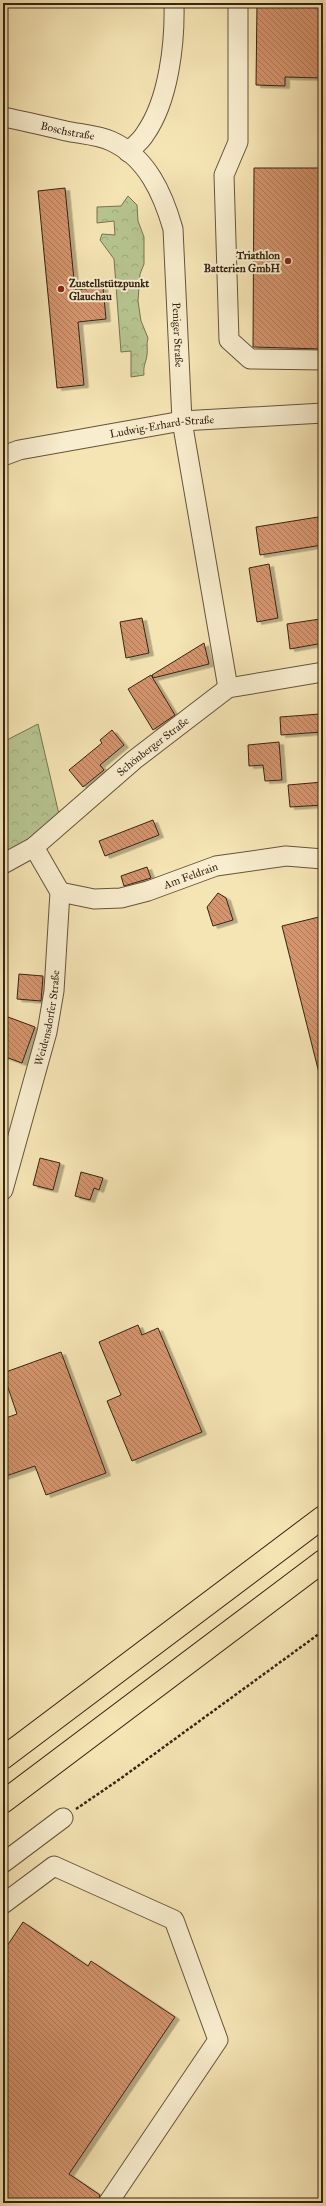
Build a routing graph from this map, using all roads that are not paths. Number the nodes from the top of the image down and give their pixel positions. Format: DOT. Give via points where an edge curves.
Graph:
graph roads {
  1 [pos="174,3"];
  2 [pos="238,3"];
  3 [pos="3,117"];
  4 [pos="128,152"];
  5 [pos="323,360"];
  6 [pos="323,413"];
  7 [pos="182,421"];
  8 [pos="3,456"];
  9 [pos="323,672"];
  10 [pos="228,688"];
  11 [pos="34,847"];
  12 [pos="323,860"];
  13 [pos="3,864"];
  14 [pos="60,892"];
  15 [pos="3,1190"];
  16 [pos="323,1516"];
  17 [pos="323,1561"];
  18 [pos="3,1758"];
  19 [pos="3,1802"];
  20 [pos="63,1818"];
  21 [pos="3,1863"];
  22 [pos="3,1904"];
  23 [pos="108,2203"];
  1 -- 4 [label="street" via="173,44 167,84 146,134"];
  2 -- 5 [label="street" via="238,142 224,175 229,340 250,359"];
  3 -- 4 [label="street, Boschstraße" via="111,141"];
  4 -- 7 [label="street, Peniger Straße" via="157,185 165,201 173,229"];
  6 -- 7 [label="street, Ludwig-Erhard-Straße"];
  7 -- 8 [label="street, Ludwig-Erhard-Straße" via="35,447"];
  7 -- 10 [label="street, Peniger Straße"];
  9 -- 10 [label="street, Schönberger Straße"];
  10 -- 11 [label="street, Schönberger Straße" via="134,760"];
  11 -- 13 [label="street, Schönberger Straße"];
  11 -- 14 [label="street"];
  12 -- 14 [label="street, Am Feldrain" via="286,856 216,866 121,898 94,899"];
  14 -- 15 [label="street, Weidensdorfer Straße" via="54,991 47,1032"];
  16 -- 18 [label="highway"];
  17 -- 19 [label="highway"];
  20 -- 21 [label="street"];
  22 -- 23 [label="street" via="54,1866 174,1920 218,2040"];
}
